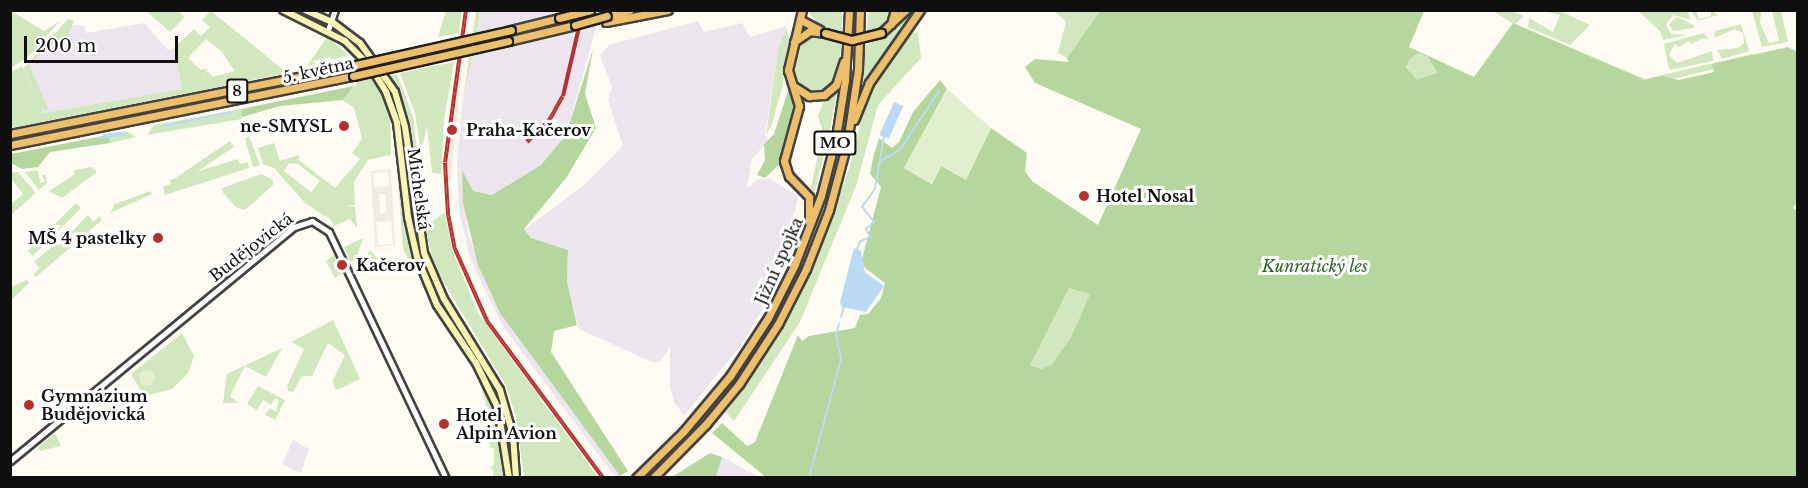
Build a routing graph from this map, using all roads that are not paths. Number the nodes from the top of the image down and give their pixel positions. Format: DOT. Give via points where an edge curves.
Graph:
graph roads {
  1 [pos="283,10"];
  2 [pos="305,10"];
  3 [pos="334,10"];
  4 [pos="590,10"];
  5 [pos="629,10"];
  6 [pos="668,10"];
  7 [pos="802,10"];
  8 [pos="849,10"];
  9 [pos="861,10"];
  10 [pos="895,10"];
  11 [pos="906,10"];
  12 [pos="920,10"];
  13 [pos="607,19"];
  14 [pos="801,20"];
  15 [pos="332,22"];
  16 [pos="328,30"];
  17 [pos="883,32"];
  18 [pos="825,33"];
  19 [pos="794,42"];
  20 [pos="848,49"];
  21 [pos="791,83"];
  22 [pos="10,134"];
  23 [pos="847,143"];
  24 [pos="10,145"];
  25 [pos="808,234"];
  26 [pos="10,461"];
  27 [pos="446,477"];
  28 [pos="509,477"];
  29 [pos="516,477"];
  30 [pos="636,477"];
  31 [pos="653,477"];
  1 -- 16 [label="main road, Michelská"];
  2 -- 15 [label="main road, Michelská"];
  3 -- 15 [label="street"];
  4 -- 22 [label="highway, 5. května / 8, bridge" via="347,67"];
  5 -- 13 [label="highway"];
  6 -- 13 [label="highway"];
  7 -- 14 [label="highway"];
  8 -- 20 [label="highway, Jižní spojka / MO"];
  9 -- 23 [label="highway, Jižní spojka / MO"];
  10 -- 17 [label="highway"];
  11 -- 17 [label="highway"];
  12 -- 23 [label="highway" via="869,83"];
  13 -- 24 [label="highway, 5. května / 8, bridge" via="353,76"];
  14 -- 18 [label="highway"];
  14 -- 19 [label="highway"];
  15 -- 16 [label="street"];
  15 -- 29 [label="main road, Michelská" via="371,54 398,98 424,254 444,299 500,390 513,435"];
  16 -- 28 [label="main road, Michelská" via="362,56 389,99 397,123 417,257 437,305 476,363 498,408"];
  17 -- 18 [label="highway, bridge" via="852,40"];
  18 -- 19 [label="highway" via="810,31"];
  19 -- 21 [label="highway" via="788,67"];
  20 -- 21 [label="highway" via="837,83 827,93 809,96"];
  20 -- 25 [label="highway, Jižní spojka / MO" via="837,137"];
  21 -- 25 [label="highway" via="799,103 784,161 789,176 810,200"];
  23 -- 31 [label="highway, Jižní spojka / MO" via="826,217 797,287 758,356 706,424"];
  25 -- 30 [label="highway, Jižní spojka / MO" via="758,335 697,417"];
  26 -- 27 [label="street, Budějovická" via="294,227 312,221 329,232"];
}
